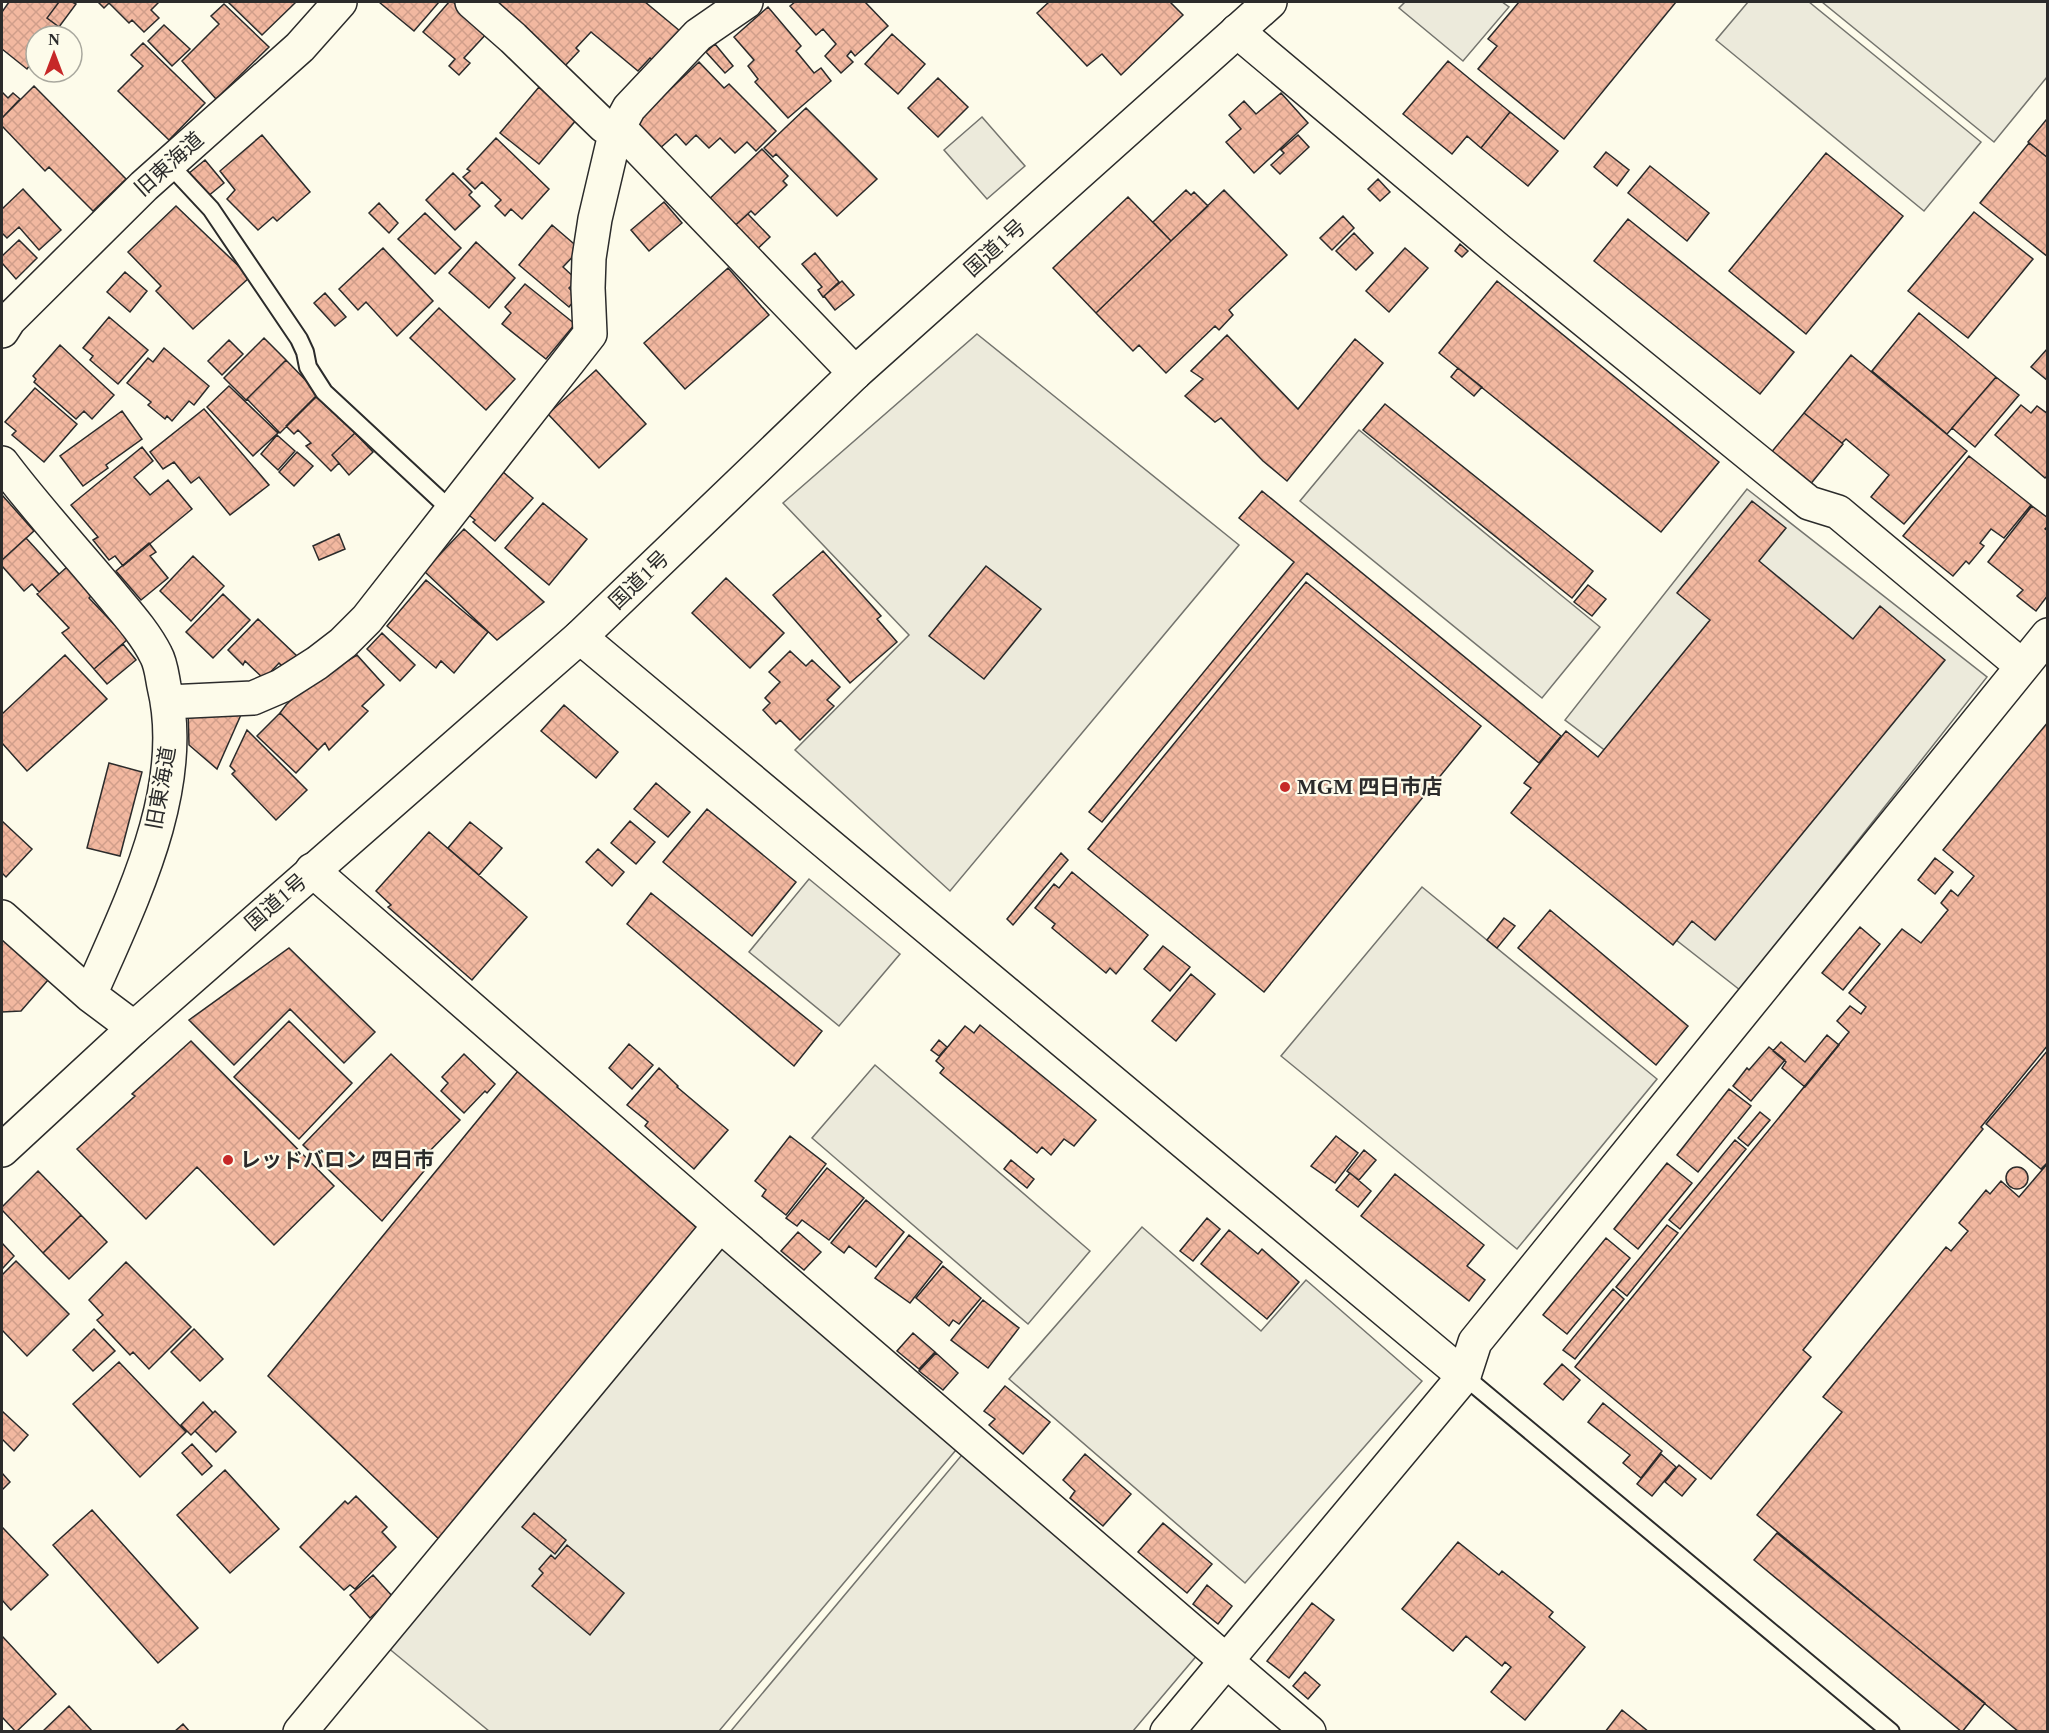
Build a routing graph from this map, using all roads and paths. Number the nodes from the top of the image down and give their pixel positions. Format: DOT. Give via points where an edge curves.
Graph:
graph roads {
  1 [pos="472,2"];
  2 [pos="746,2"];
  3 [pos="1270,2"];
  4 [pos="336,3"];
  5 [pos="1237,31"];
  6 [pos="615,134"];
  7 [pos="169,164"];
  8 [pos="4,321"];
  9 [pos="855,372"];
  10 [pos="2,463"];
  11 [pos="451,510"];
  12 [pos="2048,635"];
  13 [pos="580,637"];
  14 [pos="2022,666"];
  15 [pos="168,702"];
  16 [pos="312,870"];
  17 [pos="2,917"];
  18 [pos="90,995"];
  19 [pos="134,1028"];
  20 [pos="2,1150"];
  21 [pos="720,1225"];
  22 [pos="1464,1376"];
  23 [pos="1227,1660"];
  24 [pos="300,1731"];
  25 [pos="1167,1731"];
  26 [pos="1309,1731"];
  27 [pos="1891,1731"];
  1 -- 6 [label="main road"];
  2 -- 6 [label="main road" via="698,35 629,108"];
  3 -- 5 [label="main road, 国道1号"];
  4 -- 7 [label="main road, 旧東海道" via="300,47"];
  5 -- 9 [label="main road, 国道1号"];
  5 -- 14 [label="main road" via="1809,503 1838,512"];
  6 -- 9 [label="main road" via="627,136"];
  6 -- 11 [label="main road" via="589,258 590,334"];
  7 -- 8 [label="main road, 旧東海道"];
  7 -- 11 [label="lane" via="217,219 299,339 308,367 324,392"];
  9 -- 13 [label="main road, 国道1号"];
  10 -- 15 [label="main road, 旧東海道" via="129,616 157,656"];
  11 -- 15 [label="main road" via="367,619 317,663 253,698"];
  12 -- 14 [label="main road"];
  13 -- 16 [label="main road, 国道1号"];
  13 -- 22 [label="main road"];
  14 -- 22 [label="main road" via="1475,1342"];
  15 -- 18 [label="main road, 旧東海道" via="170,759 156,828 130,902"];
  16 -- 19 [label="main road, 国道1号"];
  16 -- 21 [label="main road"];
  17 -- 18 [label="main road"];
  18 -- 19 [label="main road"];
  19 -- 20 [label="main road, 国道1号"];
  21 -- 23 [label="main road"];
  21 -- 24 [label="main road"];
  22 -- 23 [label="main road"];
  22 -- 27 [label="lane"];
  23 -- 25 [label="main road"];
  23 -- 26 [label="main road"];
}
